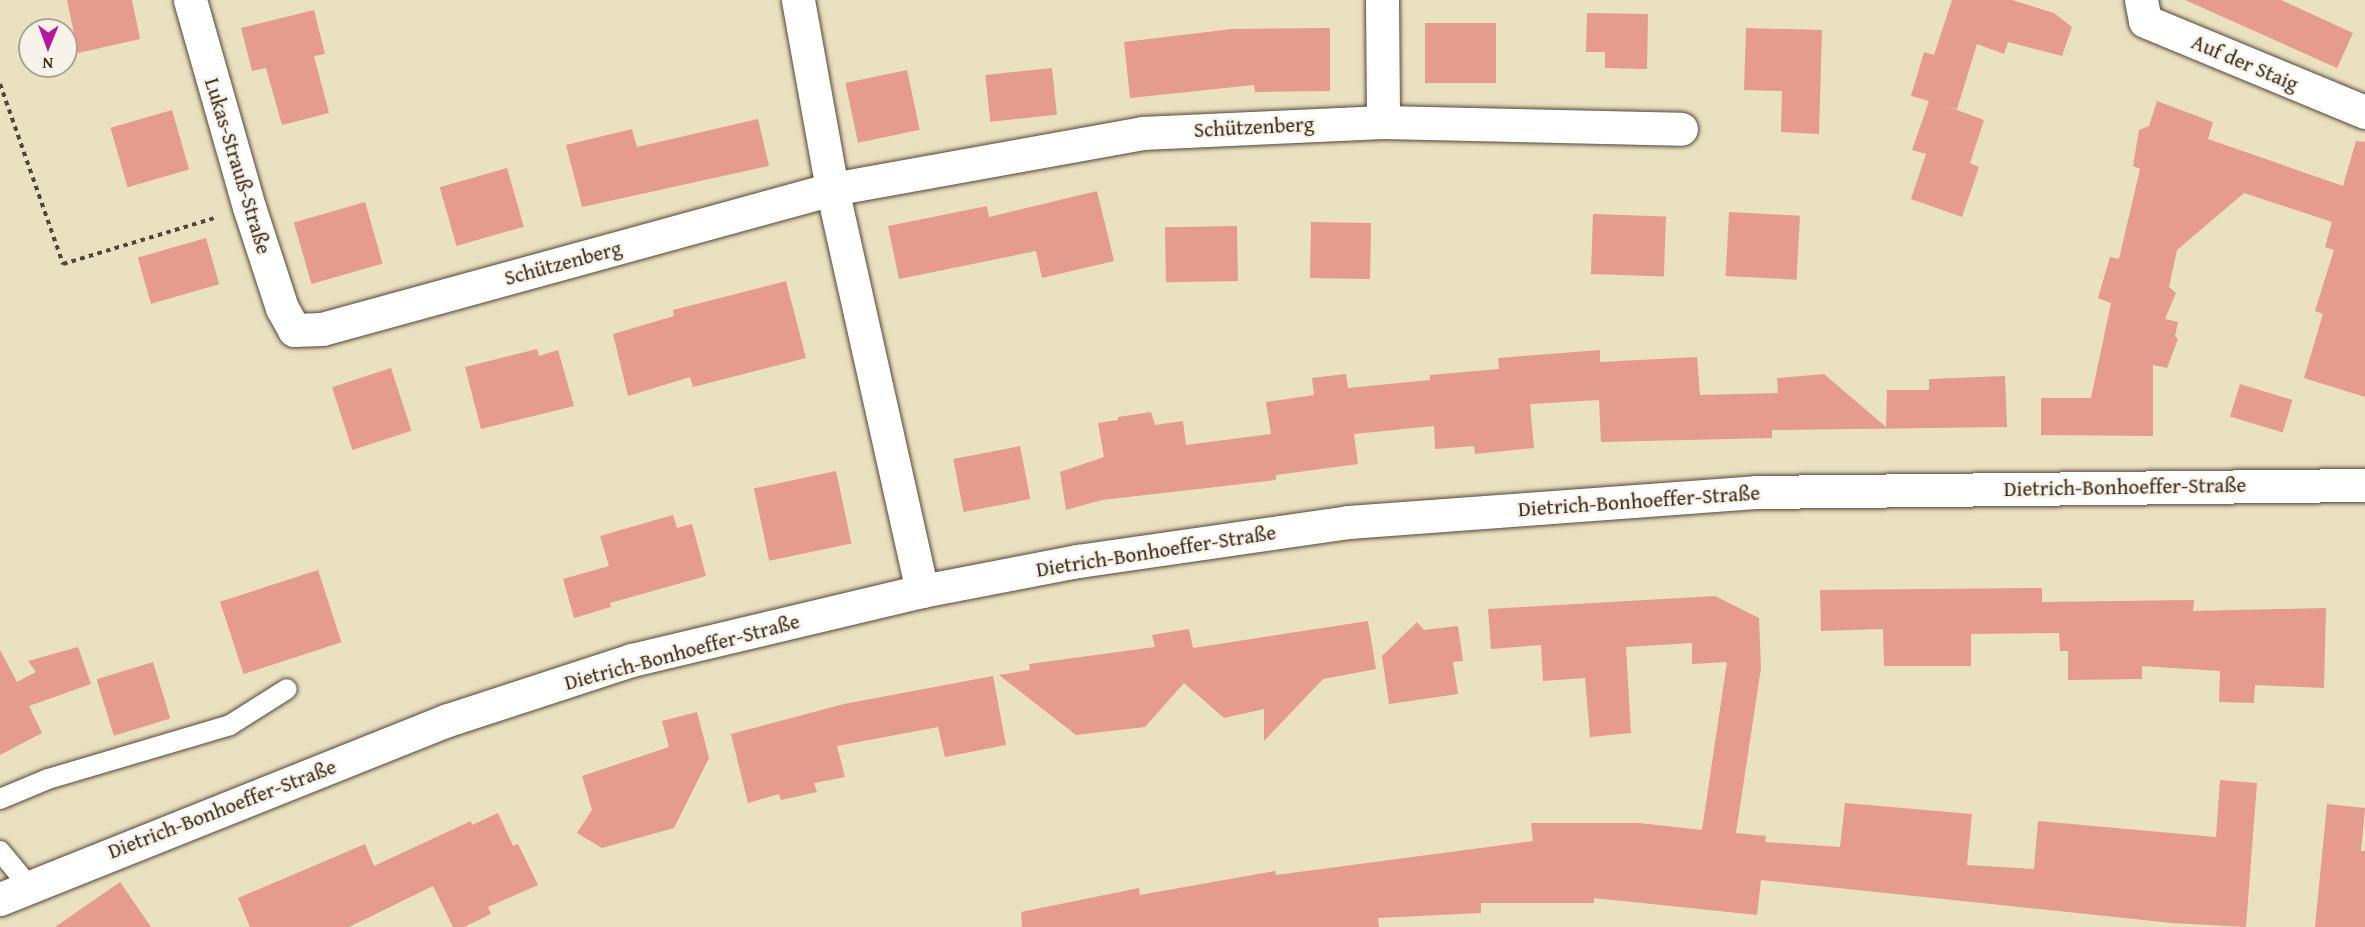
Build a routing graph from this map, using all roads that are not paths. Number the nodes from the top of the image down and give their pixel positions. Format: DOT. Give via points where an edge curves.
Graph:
graph roads {
  1 [pos="189,0"];
  2 [pos="798,0"];
  3 [pos="1382,0"];
  4 [pos="2140,0"];
  5 [pos="2365,112"];
  6 [pos="1383,122"];
  7 [pos="1681,129"];
  8 [pos="832,189"];
  9 [pos="294,330"];
  10 [pos="2365,485"];
  11 [pos="921,591"];
  12 [pos="287,689"];
  13 [pos="0,799"];
  14 [pos="0,851"];
  15 [pos="14,892"];
  1 -- 9 [label="street, Lukas-Strauß-Straße" via="249,207 282,308"];
  2 -- 8 [label="street"];
  3 -- 6 [label="street"];
  4 -- 5 [label="street, Auf der Staig" via="2145,21"];
  6 -- 7 [label="street, Schützenberg"];
  6 -- 8 [label="street, Schützenberg" via="1142,133"];
  8 -- 9 [label="street, Schützenberg" via="322,329"];
  8 -- 11 [label="street"];
  10 -- 11 [label="street, Dietrich-Bonhoeffer-Straße" via="1756,492 1686,497 1348,522 1078,561"];
  11 -- 15 [label="street, Dietrich-Bonhoeffer-Straße" via="632,660 448,720"];
  12 -- 13 [label="lane" via="230,724 48,779"];
  14 -- 15 [label="lane"];
}
